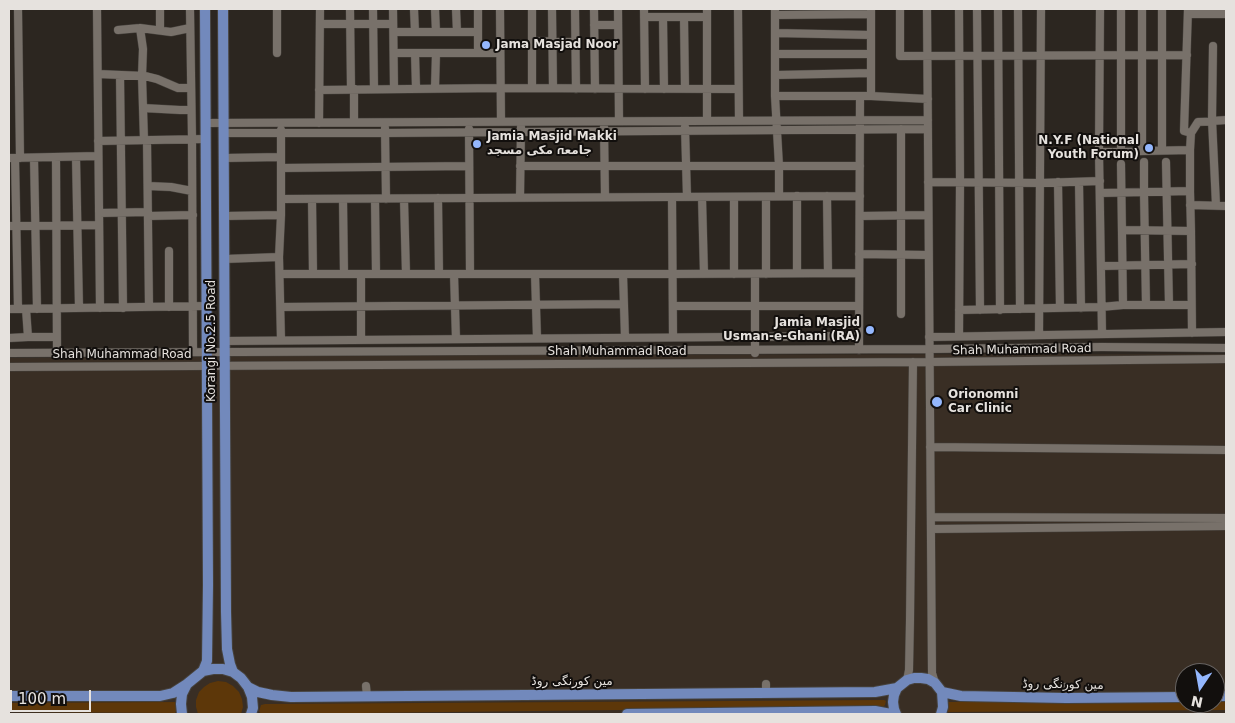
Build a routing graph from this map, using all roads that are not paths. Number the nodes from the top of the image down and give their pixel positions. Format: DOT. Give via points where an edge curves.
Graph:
graph roads {
  1 [pos="18,9"];
  2 [pos="97,9"];
  3 [pos="160,9"];
  4 [pos="190,9"];
  5 [pos="205,9"];
  6 [pos="223,9"];
  7 [pos="277,9"];
  8 [pos="320,9"];
  9 [pos="350,9"];
  10 [pos="373,9"];
  11 [pos="393,9"];
  12 [pos="414,9"];
  13 [pos="436,9"];
  14 [pos="456,9"];
  15 [pos="478,9"];
  16 [pos="500,9"];
  17 [pos="532,9"];
  18 [pos="552,9"];
  19 [pos="575,9"];
  20 [pos="594,9"];
  21 [pos="618,9"];
  22 [pos="738,9"];
  23 [pos="900,9"];
  24 [pos="927,9"];
  25 [pos="958,9"];
  26 [pos="977,9"];
  27 [pos="998,9"];
  28 [pos="1018,9"];
  29 [pos="1041,9"];
  30 [pos="1100,9"];
  31 [pos="1122,9"];
  32 [pos="1142,9"];
  33 [pos="1162,9"];
  34 [pos="871,11"];
  35 [pos="1188,11"];
  36 [pos="775,12"];
  37 [pos="644,13"];
  38 [pos="707,13"];
  39 [pos="1226,14"];
  40 [pos="663,17"];
  41 [pos="684,17"];
  42 [pos="320,24"];
  43 [pos="350,24"];
  44 [pos="373,24"];
  45 [pos="594,25"];
  46 [pos="618,25"];
  47 [pos="140,28"];
  48 [pos="190,28"];
  49 [pos="394,28"];
  50 [pos="18,29"];
  51 [pos="9,30"];
  52 [pos="118,30"];
  53 [pos="160,30"];
  54 [pos="415,32"];
  55 [pos="436,32"];
  56 [pos="457,32"];
  57 [pos="478,32"];
  58 [pos="775,34"];
  59 [pos="871,35"];
  60 [pos="532,42"];
  61 [pos="552,42"];
  62 [pos="575,42"];
  63 [pos="1213,46"];
  64 [pos="277,53"];
  65 [pos="394,53"];
  66 [pos="416,53"];
  67 [pos="436,53"];
  68 [pos="478,53"];
  69 [pos="500,53"];
  70 [pos="775,54"];
  71 [pos="870,54"];
  72 [pos="999,55"];
  73 [pos="1019,55"];
  74 [pos="1041,55"];
  75 [pos="1100,55"];
  76 [pos="1122,55"];
  77 [pos="1142,55"];
  78 [pos="1163,55"];
  79 [pos="1187,55"];
  80 [pos="927,56"];
  81 [pos="959,56"];
  82 [pos="978,56"];
  83 [pos="871,73"];
  84 [pos="98,74"];
  85 [pos="120,75"];
  86 [pos="776,75"];
  87 [pos="142,76"];
  88 [pos="191,88"];
  89 [pos="394,88"];
  90 [pos="416,88"];
  91 [pos="436,88"];
  92 [pos="500,88"];
  93 [pos="532,88"];
  94 [pos="553,88"];
  95 [pos="352,89"];
  96 [pos="374,89"];
  97 [pos="576,89"];
  98 [pos="595,89"];
  99 [pos="619,89"];
  100 [pos="645,89"];
  101 [pos="664,89"];
  102 [pos="685,89"];
  103 [pos="707,89"];
  104 [pos="738,89"];
  105 [pos="319,90"];
  106 [pos="776,96"];
  107 [pos="860,96"];
  108 [pos="871,96"];
  109 [pos="928,99"];
  110 [pos="143,108"];
  111 [pos="192,110"];
  112 [pos="860,120"];
  113 [pos="928,120"];
  114 [pos="1212,120"];
  115 [pos="1226,120"];
  116 [pos="620,121"];
  117 [pos="684,121"];
  118 [pos="708,121"];
  119 [pos="739,121"];
  120 [pos="776,121"];
  121 [pos="354,122"];
  122 [pos="385,122"];
  123 [pos="469,122"];
  124 [pos="502,122"];
  125 [pos="521,122"];
  126 [pos="604,122"];
  127 [pos="206,123"];
  128 [pos="281,123"];
  129 [pos="319,123"];
  130 [pos="224,128"];
  131 [pos="860,129"];
  132 [pos="902,129"];
  133 [pos="928,129"];
  134 [pos="777,130"];
  135 [pos="469,132"];
  136 [pos="521,132"];
  137 [pos="604,132"];
  138 [pos="685,132"];
  139 [pos="281,133"];
  140 [pos="1191,133"];
  141 [pos="385,134"];
  142 [pos="192,139"];
  143 [pos="206,139"];
  144 [pos="146,140"];
  145 [pos="98,141"];
  146 [pos="121,141"];
  147 [pos="1162,150"];
  148 [pos="1190,150"];
  149 [pos="1121,151"];
  150 [pos="1142,151"];
  151 [pos="1099,152"];
  152 [pos="76,156"];
  153 [pos="98,156"];
  154 [pos="56,157"];
  155 [pos="281,157"];
  156 [pos="14,158"];
  157 [pos="34,158"];
  158 [pos="224,158"];
  159 [pos="1144,162"];
  160 [pos="1166,162"];
  161 [pos="1121,164"];
  162 [pos="469,166"];
  163 [pos="520,166"];
  164 [pos="604,166"];
  165 [pos="686,166"];
  166 [pos="779,166"];
  167 [pos="860,166"];
  168 [pos="386,167"];
  169 [pos="281,168"];
  170 [pos="1100,181"];
  171 [pos="928,182"];
  172 [pos="960,182"];
  173 [pos="979,182"];
  174 [pos="1000,182"];
  175 [pos="1020,182"];
  176 [pos="1058,182"];
  177 [pos="1079,182"];
  178 [pos="1040,183"];
  179 [pos="148,186"];
  180 [pos="1190,190"];
  181 [pos="192,191"];
  182 [pos="1166,191"];
  183 [pos="1121,192"];
  184 [pos="1144,192"];
  185 [pos="1100,193"];
  186 [pos="766,196"];
  187 [pos="779,196"];
  188 [pos="797,196"];
  189 [pos="827,196"];
  190 [pos="860,196"];
  191 [pos="605,197"];
  192 [pos="672,197"];
  193 [pos="687,197"];
  194 [pos="702,197"];
  195 [pos="734,197"];
  196 [pos="438,198"];
  197 [pos="470,198"];
  198 [pos="520,198"];
  199 [pos="281,199"];
  200 [pos="312,199"];
  201 [pos="343,199"];
  202 [pos="375,199"];
  203 [pos="386,199"];
  204 [pos="404,199"];
  205 [pos="1190,205"];
  206 [pos="1216,205"];
  207 [pos="1226,206"];
  208 [pos="122,212"];
  209 [pos="99,213"];
  210 [pos="148,214"];
  211 [pos="192,215"];
  212 [pos="282,215"];
  213 [pos="928,215"];
  214 [pos="224,216"];
  215 [pos="860,216"];
  216 [pos="902,216"];
  217 [pos="99,224"];
  218 [pos="56,225"];
  219 [pos="78,225"];
  220 [pos="12,226"];
  221 [pos="36,226"];
  222 [pos="1122,230"];
  223 [pos="1144,230"];
  224 [pos="1167,230"];
  225 [pos="1191,231"];
  226 [pos="169,251"];
  227 [pos="860,254"];
  228 [pos="902,254"];
  229 [pos="928,255"];
  230 [pos="279,257"];
  231 [pos="224,259"];
  232 [pos="1192,264"];
  233 [pos="1145,265"];
  234 [pos="1168,265"];
  235 [pos="1101,266"];
  236 [pos="1122,266"];
  237 [pos="797,273"];
  238 [pos="828,273"];
  239 [pos="859,273"];
  240 [pos="280,274"];
  241 [pos="313,274"];
  242 [pos="344,274"];
  243 [pos="361,274"];
  244 [pos="376,274"];
  245 [pos="406,274"];
  246 [pos="440,274"];
  247 [pos="454,274"];
  248 [pos="470,274"];
  249 [pos="535,274"];
  250 [pos="623,274"];
  251 [pos="672,274"];
  252 [pos="704,274"];
  253 [pos="734,274"];
  254 [pos="755,274"];
  255 [pos="766,274"];
  256 [pos="624,304"];
  257 [pos="455,305"];
  258 [pos="536,305"];
  259 [pos="1146,305"];
  260 [pos="1169,305"];
  261 [pos="1191,305"];
  262 [pos="206,306"];
  263 [pos="361,306"];
  264 [pos="673,306"];
  265 [pos="756,306"];
  266 [pos="859,306"];
  267 [pos="1123,306"];
  268 [pos="149,307"];
  269 [pos="168,307"];
  270 [pos="193,307"];
  271 [pos="281,307"];
  272 [pos="1101,307"];
  273 [pos="56,308"];
  274 [pos="79,308"];
  275 [pos="100,308"];
  276 [pos="123,308"];
  277 [pos="1060,308"];
  278 [pos="1081,308"];
  279 [pos="9,309"];
  280 [pos="22,309"];
  281 [pos="37,309"];
  282 [pos="1020,309"];
  283 [pos="1039,309"];
  284 [pos="959,310"];
  285 [pos="980,310"];
  286 [pos="1000,310"];
  287 [pos="901,314"];
  288 [pos="1226,332"];
  289 [pos="1192,333"];
  290 [pos="1102,334"];
  291 [pos="1039,335"];
  292 [pos="859,336"];
  293 [pos="929,336"];
  294 [pos="959,336"];
  295 [pos="28,337"];
  296 [pos="56,337"];
  297 [pos="673,337"];
  298 [pos="756,337"];
  299 [pos="9,338"];
  300 [pos="537,338"];
  301 [pos="625,338"];
  302 [pos="456,339"];
  303 [pos="224,340"];
  304 [pos="281,340"];
  305 [pos="361,340"];
  306 [pos="1226,348"];
  307 [pos="756,350"];
  308 [pos="859,350"];
  309 [pos="929,350"];
  310 [pos="545,351"];
  311 [pos="57,352"];
  312 [pos="193,352"];
  313 [pos="206,352"];
  314 [pos="225,352"];
  315 [pos="9,353"];
  316 [pos="1226,359"];
  317 [pos="756,362"];
  318 [pos="913,362"];
  319 [pos="929,362"];
  320 [pos="546,364"];
  321 [pos="206,366"];
  322 [pos="225,366"];
  323 [pos="9,367"];
  324 [pos="930,447"];
  325 [pos="1226,450"];
  326 [pos="931,517"];
  327 [pos="995,518"];
  328 [pos="1119,518"];
  329 [pos="1226,518"];
  330 [pos="1226,526"];
  331 [pos="1120,527"];
  332 [pos="931,529"];
  333 [pos="995,529"];
  334 [pos="203,672"];
  335 [pos="232,672"];
  336 [pos="907,680"];
  337 [pos="935,683"];
  338 [pos="187,684"];
  339 [pos="366,686"];
  340 [pos="1065,686"];
  341 [pos="248,687"];
  342 [pos="897,688"];
  343 [pos="942,692"];
  344 [pos="9,696"];
  345 [pos="366,696"];
  346 [pos="1175,697"];
  347 [pos="1066,698"];
  348 [pos="182,714"];
  349 [pos="251,714"];
  350 [pos="627,714"];
  351 [pos="891,714"];
  352 [pos="896,714"];
  353 [pos="941,714"];
  1 -- 50 [label="street"];
  2 -- 84 [label="street"];
  3 -- 53 [label="street"];
  4 -- 48 [label="street"];
  5 -- 127 [label="main road, Korangi No.2.5 Road"];
  6 -- 130 [label="main road, Korangi No.2.5 Road"];
  7 -- 64 [label="street"];
  8 -- 42 [label="street"];
  9 -- 43 [label="street"];
  10 -- 44 [label="street"];
  11 -- 49 [label="street"];
  12 -- 54 [label="street"];
  13 -- 55 [label="street"];
  14 -- 56 [label="street"];
  15 -- 57 [label="street"];
  16 -- 69 [label="street"];
  17 -- 60 [label="street"];
  18 -- 61 [label="street"];
  19 -- 62 [label="street"];
  20 -- 45 [label="street"];
  21 -- 46 [label="street"];
  22 -- 104 [label="street"];
  23 -- 80 [label="street" via="900,56"];
  24 -- 80 [label="street"];
  25 -- 81 [label="street"];
  26 -- 82 [label="street"];
  27 -- 72 [label="street"];
  28 -- 73 [label="street"];
  29 -- 74 [label="street"];
  30 -- 75 [label="street"];
  31 -- 76 [label="street"];
  32 -- 77 [label="street"];
  33 -- 78 [label="street"];
  34 -- 36 [label="street"];
  34 -- 59 [label="street"];
  35 -- 39 [label="street"];
  35 -- 79 [label="street"];
  36 -- 58 [label="street"];
  37 -- 40 [label="street"];
  37 -- 100 [label="street"];
  38 -- 41 [label="street"];
  38 -- 103 [label="street"];
  40 -- 41 [label="street"];
  40 -- 101 [label="street"];
  41 -- 102 [label="street"];
  42 -- 43 [label="street"];
  42 -- 105 [label="street"];
  43 -- 44 [label="street"];
  43 -- 95 [label="street"];
  44 -- 49 [label="street"];
  44 -- 96 [label="street"];
  45 -- 46 [label="street"];
  45 -- 98 [label="street"];
  46 -- 99 [label="street"];
  47 -- 52 [label="street"];
  47 -- 53 [label="street"];
  47 -- 87 [label="street"];
  48 -- 53 [label="street"];
  48 -- 88 [label="street"];
  49 -- 54 [label="street"];
  49 -- 65 [label="street"];
  50 -- 51 [label="street"];
  50 -- 156 [label="street"];
  54 -- 55 [label="street"];
  55 -- 56 [label="street"];
  56 -- 57 [label="street"];
  57 -- 68 [label="street"];
  58 -- 59 [label="street"];
  58 -- 70 [label="street"];
  59 -- 71 [label="street"];
  60 -- 61 [label="street"];
  60 -- 93 [label="street"];
  61 -- 62 [label="street"];
  61 -- 94 [label="street"];
  62 -- 97 [label="street"];
  63 -- 114 [label="street"];
  65 -- 66 [label="street"];
  65 -- 89 [label="street"];
  66 -- 67 [label="street"];
  66 -- 90 [label="street"];
  67 -- 68 [label="street"];
  67 -- 91 [label="street"];
  68 -- 69 [label="street"];
  69 -- 92 [label="street"];
  70 -- 71 [label="street"];
  70 -- 86 [label="street"];
  71 -- 83 [label="street"];
  72 -- 73 [label="street"];
  72 -- 82 [label="street"];
  72 -- 174 [label="street"];
  73 -- 74 [label="street"];
  73 -- 175 [label="street"];
  74 -- 75 [label="street"];
  74 -- 178 [label="street"];
  75 -- 76 [label="street"];
  75 -- 151 [label="street"];
  76 -- 77 [label="street"];
  76 -- 149 [label="street"];
  77 -- 78 [label="street"];
  77 -- 150 [label="street"];
  78 -- 79 [label="street"];
  78 -- 147 [label="street"];
  79 -- 140 [label="street" via="1184,131"];
  80 -- 81 [label="street"];
  80 -- 109 [label="street"];
  81 -- 82 [label="street"];
  81 -- 172 [label="street"];
  82 -- 173 [label="street"];
  83 -- 86 [label="street"];
  83 -- 108 [label="street"];
  84 -- 85 [label="street"];
  84 -- 145 [label="street"];
  85 -- 87 [label="street"];
  85 -- 146 [label="street"];
  86 -- 106 [label="street"];
  87 -- 88 [label="street" via="178,88"];
  87 -- 110 [label="street"];
  88 -- 111 [label="street"];
  89 -- 90 [label="street"];
  89 -- 96 [label="street"];
  90 -- 91 [label="street"];
  91 -- 92 [label="street"];
  92 -- 93 [label="street"];
  92 -- 124 [label="street"];
  93 -- 94 [label="street"];
  94 -- 97 [label="street"];
  95 -- 96 [label="street"];
  95 -- 105 [label="street"];
  95 -- 121 [label="street"];
  97 -- 98 [label="street"];
  98 -- 99 [label="street"];
  99 -- 100 [label="street"];
  99 -- 116 [label="street"];
  100 -- 101 [label="street"];
  101 -- 102 [label="street"];
  102 -- 103 [label="street"];
  103 -- 104 [label="street"];
  103 -- 118 [label="street"];
  104 -- 119 [label="street"];
  105 -- 129 [label="street"];
  106 -- 107 [label="street"];
  106 -- 120 [label="street"];
  107 -- 108 [label="street"];
  107 -- 112 [label="street"];
  108 -- 109 [label="street"];
  109 -- 113 [label="street"];
  110 -- 111 [label="street"];
  110 -- 144 [label="street"];
  111 -- 142 [label="street"];
  112 -- 113 [label="street"];
  112 -- 120 [label="street"];
  112 -- 131 [label="street"];
  113 -- 133 [label="street"];
  114 -- 115 [label="street"];
  114 -- 140 [label="street" via="1198,122"];
  114 -- 206 [label="street"];
  116 -- 117 [label="street"];
  116 -- 126 [label="street"];
  117 -- 118 [label="street"];
  117 -- 138 [label="street"];
  118 -- 119 [label="street"];
  119 -- 120 [label="street"];
  120 -- 134 [label="street"];
  121 -- 122 [label="street"];
  121 -- 129 [label="street"];
  122 -- 123 [label="street"];
  122 -- 141 [label="street"];
  123 -- 124 [label="street"];
  123 -- 135 [label="street"];
  124 -- 125 [label="street"];
  125 -- 126 [label="street"];
  125 -- 136 [label="street"];
  126 -- 137 [label="street"];
  127 -- 130 [label="street"];
  127 -- 143 [label="main road, Korangi No.2.5 Road"];
  128 -- 129 [label="street"];
  128 -- 130 [label="street"];
  128 -- 139 [label="street"];
  130 -- 139 [label="street"];
  130 -- 158 [label="main road, Korangi No.2.5 Road"];
  131 -- 132 [label="street"];
  131 -- 134 [label="street"];
  131 -- 167 [label="street"];
  132 -- 133 [label="street"];
  132 -- 216 [label="street"];
  133 -- 171 [label="street"];
  134 -- 138 [label="street"];
  134 -- 166 [label="street"];
  135 -- 136 [label="street"];
  135 -- 141 [label="street"];
  135 -- 162 [label="street"];
  136 -- 137 [label="street"];
  136 -- 163 [label="street"];
  137 -- 138 [label="street"];
  137 -- 164 [label="street"];
  138 -- 165 [label="street"];
  139 -- 141 [label="street"];
  139 -- 155 [label="street"];
  140 -- 148 [label="street"];
  141 -- 168 [label="street"];
  142 -- 143 [label="street"];
  142 -- 144 [label="street"];
  142 -- 181 [label="street"];
  143 -- 262 [label="main road, Korangi No.2.5 Road"];
  144 -- 146 [label="street"];
  144 -- 179 [label="street"];
  145 -- 146 [label="street"];
  145 -- 153 [label="street"];
  146 -- 208 [label="street"];
  147 -- 148 [label="street"];
  147 -- 150 [label="street"];
  148 -- 180 [label="street"];
  149 -- 150 [label="street"];
  149 -- 151 [label="street"];
  151 -- 170 [label="street"];
  152 -- 153 [label="street"];
  152 -- 154 [label="street"];
  152 -- 219 [label="street"];
  153 -- 209 [label="street"];
  154 -- 157 [label="street"];
  154 -- 218 [label="street"];
  155 -- 158 [label="street"];
  155 -- 169 [label="street"];
  156 -- 157 [label="street"];
  156 -- 220 [label="street"];
  157 -- 221 [label="street"];
  158 -- 214 [label="main road, Korangi No.2.5 Road"];
  159 -- 184 [label="street"];
  160 -- 182 [label="street"];
  161 -- 183 [label="street"];
  162 -- 168 [label="street"];
  162 -- 197 [label="street"];
  163 -- 164 [label="street"];
  163 -- 198 [label="street"];
  164 -- 165 [label="street"];
  164 -- 191 [label="street"];
  165 -- 166 [label="street"];
  165 -- 193 [label="street"];
  166 -- 167 [label="street"];
  166 -- 187 [label="street"];
  167 -- 190 [label="street"];
  168 -- 169 [label="street"];
  168 -- 203 [label="street"];
  169 -- 199 [label="street"];
  170 -- 177 [label="street"];
  170 -- 185 [label="street"];
  171 -- 172 [label="street"];
  171 -- 213 [label="street"];
  172 -- 173 [label="street"];
  172 -- 284 [label="street"];
  173 -- 174 [label="street"];
  173 -- 285 [label="street"];
  174 -- 175 [label="street"];
  174 -- 286 [label="street"];
  175 -- 178 [label="street"];
  175 -- 282 [label="street"];
  176 -- 177 [label="street"];
  176 -- 178 [label="street"];
  176 -- 277 [label="street"];
  177 -- 278 [label="street"];
  178 -- 283 [label="street"];
  179 -- 181 [label="street"];
  179 -- 210 [label="street"];
  180 -- 182 [label="street"];
  180 -- 205 [label="street"];
  181 -- 211 [label="street"];
  182 -- 184 [label="street"];
  182 -- 224 [label="street"];
  183 -- 184 [label="street"];
  183 -- 185 [label="street"];
  183 -- 222 [label="street"];
  184 -- 223 [label="street"];
  185 -- 235 [label="street"];
  186 -- 187 [label="street"];
  186 -- 195 [label="street"];
  186 -- 255 [label="street"];
  187 -- 188 [label="street"];
  188 -- 189 [label="street"];
  188 -- 237 [label="street"];
  189 -- 190 [label="street"];
  189 -- 238 [label="street"];
  190 -- 215 [label="street"];
  191 -- 192 [label="street"];
  191 -- 198 [label="street"];
  192 -- 193 [label="street"];
  192 -- 251 [label="street"];
  193 -- 194 [label="street"];
  194 -- 195 [label="street"];
  194 -- 252 [label="street"];
  195 -- 253 [label="street"];
  196 -- 197 [label="street"];
  196 -- 204 [label="street"];
  196 -- 246 [label="street"];
  197 -- 198 [label="street"];
  197 -- 248 [label="street"];
  199 -- 200 [label="street"];
  199 -- 212 [label="street"];
  200 -- 201 [label="street"];
  200 -- 241 [label="street"];
  201 -- 202 [label="street"];
  201 -- 242 [label="street"];
  202 -- 203 [label="street"];
  202 -- 244 [label="street"];
  203 -- 204 [label="street"];
  204 -- 245 [label="street"];
  205 -- 206 [label="street"];
  205 -- 225 [label="street"];
  206 -- 207 [label="street"];
  208 -- 209 [label="street"];
  208 -- 210 [label="street"];
  208 -- 276 [label="street"];
  209 -- 217 [label="street"];
  210 -- 211 [label="street"];
  210 -- 268 [label="street"];
  211 -- 270 [label="street"];
  212 -- 214 [label="street"];
  212 -- 230 [label="street"];
  213 -- 216 [label="street"];
  213 -- 229 [label="street"];
  214 -- 231 [label="main road, Korangi No.2.5 Road"];
  215 -- 216 [label="street"];
  215 -- 227 [label="street"];
  216 -- 228 [label="street"];
  217 -- 219 [label="street"];
  217 -- 275 [label="street"];
  218 -- 219 [label="street"];
  218 -- 221 [label="street"];
  218 -- 273 [label="street"];
  219 -- 274 [label="street"];
  220 -- 221 [label="street"];
  220 -- 280 [label="street"];
  221 -- 281 [label="street"];
  222 -- 223 [label="street"];
  222 -- 236 [label="street"];
  223 -- 224 [label="street"];
  223 -- 233 [label="street"];
  224 -- 225 [label="street"];
  224 -- 234 [label="street"];
  225 -- 232 [label="street"];
  226 -- 269 [label="street"];
  227 -- 228 [label="street"];
  227 -- 239 [label="street"];
  228 -- 229 [label="street"];
  228 -- 287 [label="street"];
  229 -- 293 [label="street"];
  230 -- 231 [label="street"];
  230 -- 240 [label="street"];
  231 -- 303 [label="main road, Korangi No.2.5 Road"];
  232 -- 234 [label="street"];
  232 -- 261 [label="street"];
  233 -- 234 [label="street"];
  233 -- 236 [label="street"];
  233 -- 259 [label="street"];
  234 -- 260 [label="street"];
  235 -- 236 [label="street"];
  235 -- 272 [label="street"];
  236 -- 267 [label="street"];
  237 -- 238 [label="street"];
  237 -- 255 [label="street"];
  238 -- 239 [label="street"];
  239 -- 266 [label="street"];
  240 -- 241 [label="street"];
  240 -- 271 [label="street"];
  241 -- 242 [label="street"];
  242 -- 243 [label="street"];
  243 -- 244 [label="street"];
  243 -- 263 [label="street"];
  244 -- 245 [label="street"];
  245 -- 246 [label="street"];
  246 -- 247 [label="street"];
  247 -- 248 [label="street"];
  247 -- 257 [label="street"];
  248 -- 249 [label="street"];
  249 -- 250 [label="street"];
  249 -- 258 [label="street"];
  250 -- 251 [label="street"];
  250 -- 256 [label="street"];
  251 -- 252 [label="street"];
  251 -- 264 [label="street"];
  252 -- 253 [label="street"];
  253 -- 254 [label="street"];
  254 -- 255 [label="street"];
  254 -- 265 [label="street"];
  256 -- 258 [label="street"];
  256 -- 301 [label="street"];
  257 -- 258 [label="street"];
  257 -- 263 [label="street"];
  257 -- 302 [label="street"];
  258 -- 300 [label="street"];
  259 -- 260 [label="street"];
  259 -- 267 [label="street"];
  260 -- 261 [label="street"];
  261 -- 289 [label="street"];
  262 -- 270 [label="street"];
  262 -- 313 [label="main road, Korangi No.2.5 Road"];
  263 -- 271 [label="street"];
  263 -- 305 [label="street"];
  264 -- 265 [label="street"];
  264 -- 297 [label="street"];
  265 -- 266 [label="street"];
  265 -- 298 [label="street"];
  266 -- 292 [label="street"];
  267 -- 272 [label="street"];
  268 -- 269 [label="street"];
  268 -- 276 [label="street"];
  269 -- 270 [label="street"];
  270 -- 312 [label="street"];
  271 -- 304 [label="street"];
  272 -- 278 [label="street"];
  272 -- 290 [label="street"];
  273 -- 274 [label="street"];
  273 -- 281 [label="street"];
  273 -- 296 [label="street"];
  274 -- 275 [label="street"];
  275 -- 276 [label="street"];
  277 -- 278 [label="street"];
  277 -- 283 [label="street"];
  279 -- 280 [label="street"];
  280 -- 281 [label="street"];
  280 -- 295 [label="street"];
  282 -- 283 [label="street"];
  282 -- 286 [label="street"];
  283 -- 291 [label="street"];
  284 -- 285 [label="street"];
  284 -- 294 [label="street"];
  285 -- 286 [label="street"];
  288 -- 289 [label="street"];
  289 -- 290 [label="street"];
  290 -- 291 [label="street"];
  291 -- 294 [label="street"];
  292 -- 298 [label="street"];
  292 -- 308 [label="street"];
  293 -- 294 [label="street"];
  293 -- 309 [label="street"];
  295 -- 296 [label="street"];
  295 -- 299 [label="street"];
  296 -- 311 [label="street"];
  297 -- 298 [label="street"];
  297 -- 301 [label="street"];
  298 -- 307 [label="street"];
  300 -- 301 [label="street"];
  300 -- 302 [label="street"];
  302 -- 305 [label="street"];
  303 -- 304 [label="street"];
  303 -- 314 [label="main road, Korangi No.2.5 Road"];
  304 -- 305 [label="street"];
  306 -- 309 [label="street, Shah Muhammad Road"];
  307 -- 308 [label="street, Shah Muhammad Road"];
  307 -- 310 [label="street, Shah Muhammad Road"];
  307 -- 317 [label="street"];
  308 -- 309 [label="street, Shah Muhammad Road"];
  309 -- 318 [label="street"];
  309 -- 319 [label="street"];
  310 -- 314 [label="street, Shah Muhammad Road"];
  310 -- 320 [label="street"];
  311 -- 312 [label="street, Shah Muhammad Road"];
  311 -- 315 [label="street, Shah Muhammad Road"];
  312 -- 313 [label="street, Shah Muhammad Road"];
  313 -- 314 [label="street, Shah Muhammad Road"];
  313 -- 321 [label="main road, Korangi No.2.5 Road"];
  314 -- 322 [label="main road, Korangi No.2.5 Road"];
  316 -- 319 [label="street, Shah Muhammad Road"];
  317 -- 318 [label="street, Shah Muhammad Road"];
  317 -- 320 [label="street, Shah Muhammad Road"];
  318 -- 319 [label="street, Shah Muhammad Road"];
  318 -- 336 [label="street"];
  319 -- 324 [label="street"];
  320 -- 322 [label="street, Shah Muhammad Road"];
  321 -- 322 [label="street, Shah Muhammad Road"];
  321 -- 323 [label="street, Shah Muhammad Road"];
  321 -- 334 [label="main road, Korangi No.2.5 Road" via="207,661"];
  322 -- 335 [label="main road, Korangi No.2.5 Road" via="226,640"];
  324 -- 325 [label="street"];
  324 -- 326 [label="street"];
  326 -- 327 [label="street"];
  326 -- 332 [label="street"];
  327 -- 328 [label="street"];
  327 -- 333 [label="street"];
  328 -- 329 [label="street"];
  328 -- 331 [label="street"];
  330 -- 331 [label="street"];
  331 -- 333 [label="street"];
  332 -- 333 [label="street"];
  332 -- 337 [label="street" via="932,673"];
  334 -- 335 [label="main road" via="213,669"];
  334 -- 338 [label="main road"];
  335 -- 341 [label="main road"];
  336 -- 337 [label="main road" via="921,678"];
  336 -- 342 [label="main road"];
  337 -- 343 [label="main road"];
  338 -- 344 [label="main road" via="173,694 160,696"];
  338 -- 348 [label="main road" via="182,694"];
  339 -- 345 [label="street"];
  340 -- 347 [label="street"];
  341 -- 345 [label="main road, مین کورنگی روڈ" via="282,696"];
  341 -- 349 [label="main road" via="252,697"];
  342 -- 345 [label="main road, مین کورنگی روڈ" via="875,692 766,688"];
  342 -- 352 [label="main road" via="893,702"];
  343 -- 347 [label="main road, مین کورنگی روڈ" via="961,696"];
  343 -- 353 [label="main road"];
  346 -- 347 [label="main road, مین کورنگی روڈ"];
  350 -- 351 [label="main road" via="875,711"];
}
